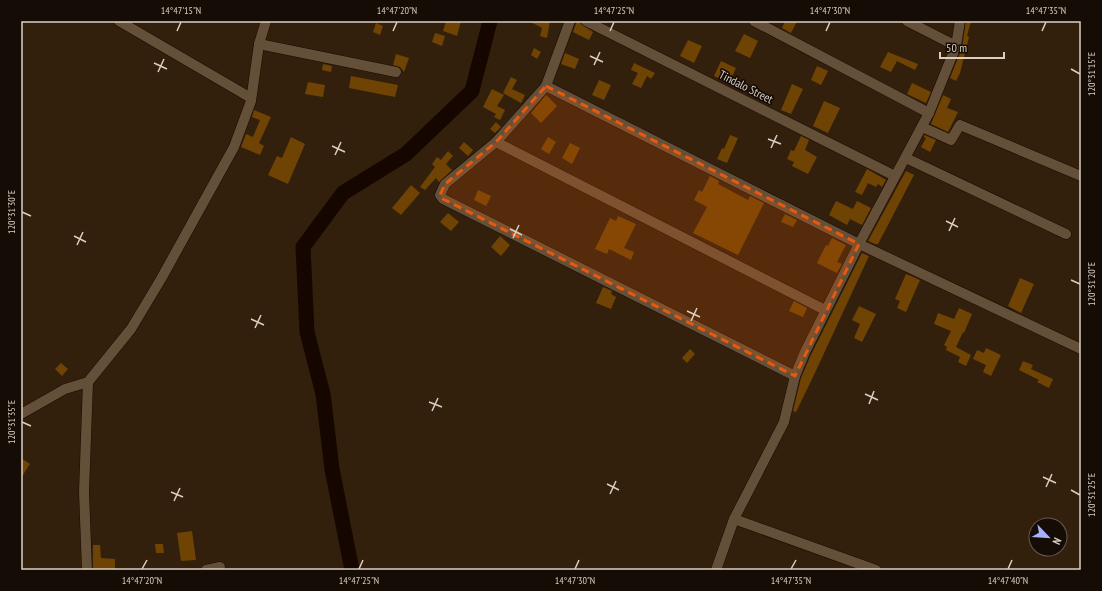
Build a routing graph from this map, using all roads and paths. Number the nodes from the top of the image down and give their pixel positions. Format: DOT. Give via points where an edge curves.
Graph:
graph roads {
  1 [pos="119,21"];
  2 [pos="266,21"];
  3 [pos="570,21"];
  4 [pos="586,21"];
  5 [pos="754,21"];
  6 [pos="907,21"];
  7 [pos="960,21"];
  8 [pos="259,44"];
  9 [pos="956,46"];
  10 [pos="396,72"];
  11 [pos="546,86"];
  12 [pos="251,98"];
  13 [pos="929,113"];
  14 [pos="922,127"];
  15 [pos="496,142"];
  16 [pos="906,158"];
  17 [pos="895,176"];
  18 [pos="1081,176"];
  19 [pos="1066,234"];
  20 [pos="859,244"];
  21 [pos="825,310"];
  22 [pos="1081,349"];
  23 [pos="795,376"];
  24 [pos="88,382"];
  25 [pos="21,414"];
  26 [pos="734,519"];
  27 [pos="220,567"];
  28 [pos="87,570"];
  29 [pos="206,570"];
  30 [pos="716,570"];
  31 [pos="876,570"];
  1 -- 12 [label="street"];
  2 -- 8 [label="street"];
  3 -- 11 [label="street"];
  4 -- 17 [label="street, Tindalo Street"];
  5 -- 13 [label="street"];
  6 -- 9 [label="street"];
  7 -- 9 [label="street"];
  8 -- 10 [label="street"];
  8 -- 12 [label="street"];
  9 -- 13 [label="street"];
  11 -- 15 [label="street"];
  11 -- 20 [label="street"];
  12 -- 24 [label="street" via="234,147 161,279 130,329"];
  13 -- 14 [label="street"];
  14 -- 16 [label="street"];
  14 -- 18 [label="street" via="951,140 960,125"];
  15 -- 21 [label="street"];
  15 -- 23 [label="street" via="445,184 440,195 443,199"];
  16 -- 17 [label="street"];
  16 -- 19 [label="street"];
  17 -- 20 [label="street"];
  20 -- 21 [label="street"];
  20 -- 22 [label="street"];
  21 -- 23 [label="street"];
  23 -- 26 [label="street" via="784,422"];
  24 -- 25 [label="street" via="65,389"];
  24 -- 28 [label="street" via="84,492"];
  26 -- 30 [label="street"];
  26 -- 31 [label="street"];
  27 -- 29 [label="street"];
}
